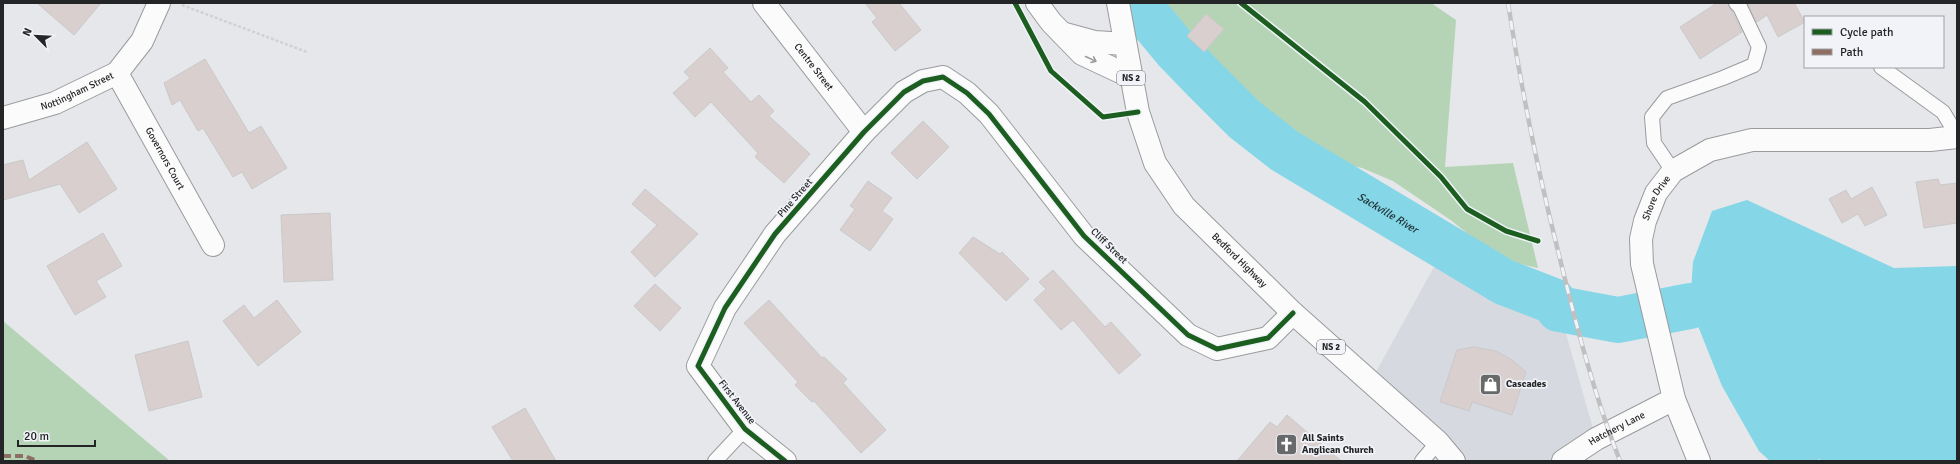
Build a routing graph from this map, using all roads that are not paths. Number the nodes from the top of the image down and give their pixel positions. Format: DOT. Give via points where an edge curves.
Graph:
graph roads {
  1 [pos="159,3"];
  2 [pos="764,3"];
  3 [pos="1037,3"];
  4 [pos="1118,3"];
  5 [pos="1736,3"];
  6 [pos="1062,33"];
  7 [pos="1125,44"];
  8 [pos="1882,68"];
  9 [pos="117,73"];
  10 [pos="942,77"];
  11 [pos="1131,78"];
  12 [pos="3,118"];
  13 [pos="864,132"];
  14 [pos="1957,136"];
  15 [pos="1673,171"];
  16 [pos="213,245"];
  17 [pos="1293,313"];
  18 [pos="698,366"];
  19 [pos="1674,399"];
  20 [pos="745,429"];
  21 [pos="1438,442"];
  22 [pos="715,461"];
  23 [pos="785,461"];
  24 [pos="1422,461"];
  25 [pos="1454,461"];
  26 [pos="1563,461"];
  27 [pos="1698,461"];
  1 -- 9 [label="street, Nottingham Street" via="142,41"];
  2 -- 13 [label="street, Centre Street"];
  3 -- 6 [label="street"];
  4 -- 7 [label="street, Bedford Highway / NS 2"];
  5 -- 15 [label="lane" via="1759,47 1754,65 1667,98 1652,117 1654,143"];
  6 -- 7 [label="street" via="1095,42"];
  6 -- 11 [label="street, one-way" via="1082,54"];
  7 -- 11 [label="street, Bedford Highway / NS 2"];
  8 -- 14 [label="lane" via="1942,112"];
  9 -- 12 [label="street, Nottingham Street" via="55,103"];
  9 -- 16 [label="street, Governors Court"];
  10 -- 13 [label="street, Pine Street" via="923,81 904,92"];
  10 -- 17 [label="street, Cliff Street" via="967,93 989,114 1084,236 1188,335 1217,349 1268,338"];
  11 -- 17 [label="street, Bedford Highway / NS 2" via="1138,112 1155,163 1184,206"];
  13 -- 18 [label="street, Pine Street" via="775,234 725,308"];
  14 -- 15 [label="street, Shore Drive" via="1930,140 1752,140 1710,150"];
  15 -- 19 [label="street, Shore Drive" via="1656,193 1645,220 1641,239 1642,264"];
  17 -- 21 [label="street, Bedford Highway / NS 2"];
  18 -- 20 [label="street, First Avenue"];
  19 -- 26 [label="street, Hatchery Lane" via="1596,439"];
  19 -- 27 [label="street, Shore Drive"];
  20 -- 22 [label="lane"];
  20 -- 23 [label="street, First Avenue"];
  21 -- 24 [label="lane"];
  21 -- 25 [label="street, Bedford Highway / NS 2"];
}
